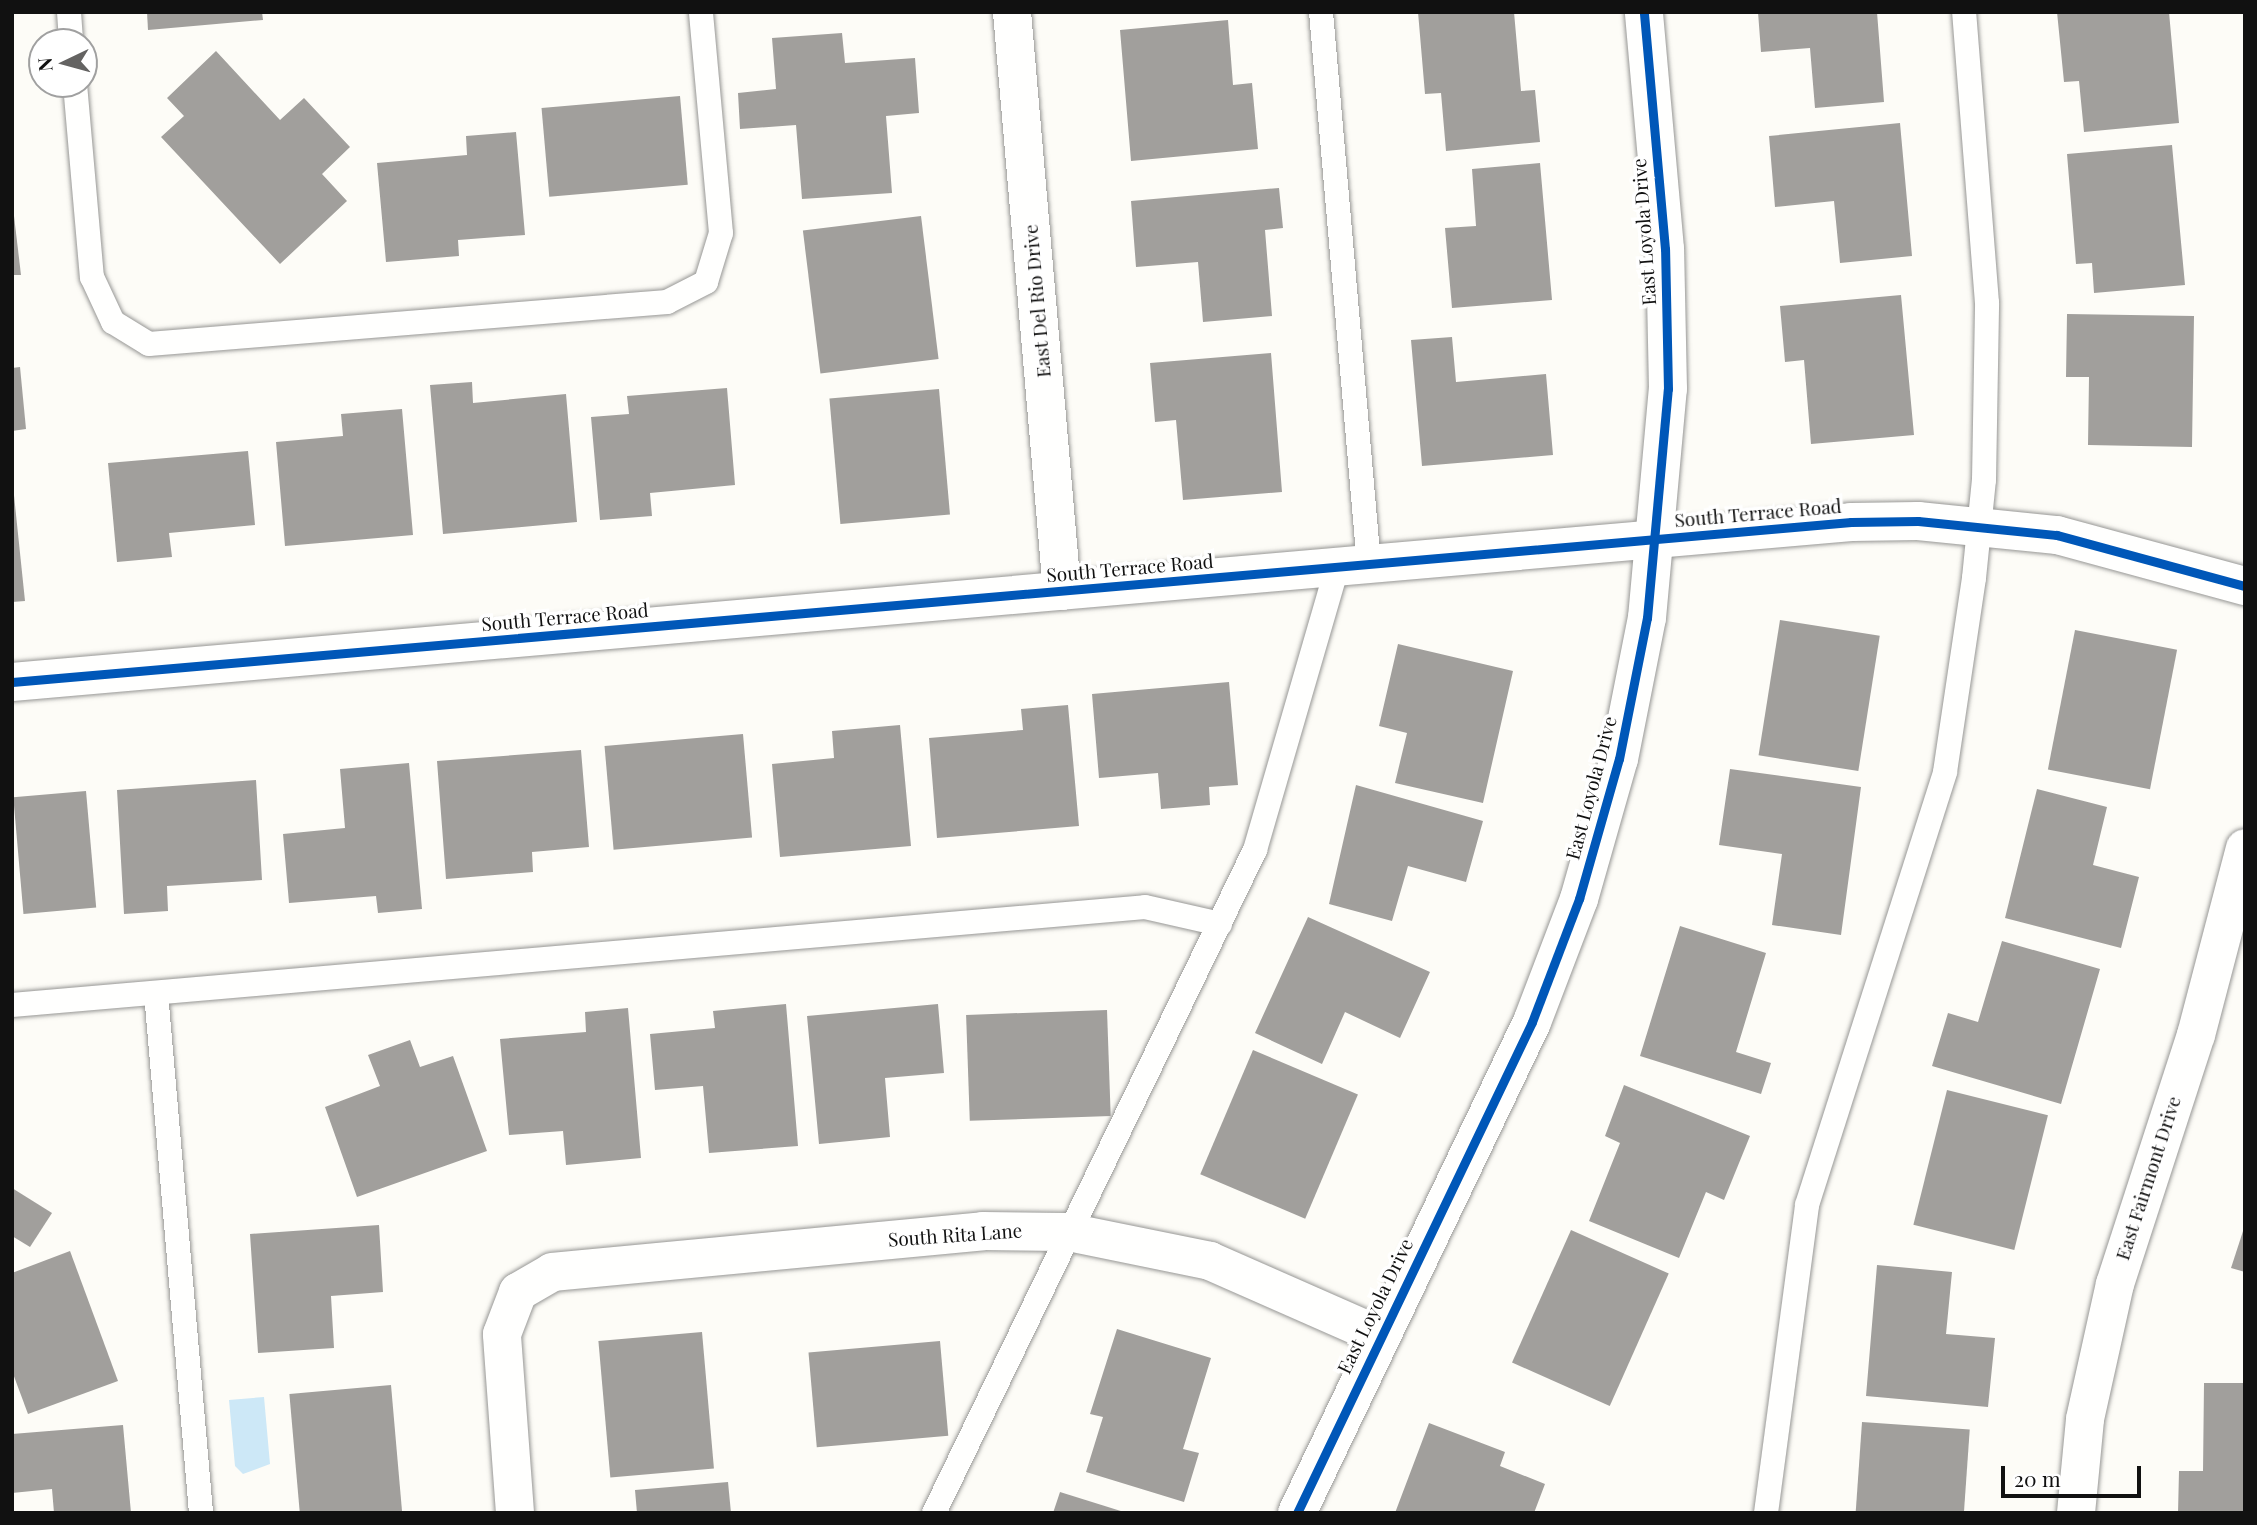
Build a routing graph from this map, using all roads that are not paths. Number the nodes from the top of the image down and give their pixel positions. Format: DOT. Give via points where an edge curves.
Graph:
graph roads {
  1 [pos="701,12"];
  2 [pos="1012,12"];
  3 [pos="1321,12"];
  4 [pos="1644,12"];
  5 [pos="1964,12"];
  6 [pos="76,98"];
  7 [pos="1980,527"];
  8 [pos="1657,539"];
  9 [pos="1353,566"];
  10 [pos="2245,586"];
  11 [pos="1062,591"];
  12 [pos="12,682"];
  13 [pos="2245,848"];
  14 [pos="1220,924"];
  15 [pos="156,993"];
  16 [pos="12,1006"];
  17 [pos="1068,1232"];
  18 [pos="1380,1336"];
  19 [pos="201,1513"];
  20 [pos="514,1513"];
  21 [pos="934,1513"];
  22 [pos="1297,1513"];
  23 [pos="1766,1513"];
  24 [pos="2076,1513"];
  1 -- 6 [label="lane" via="721,233 706,282 667,302 149,344 113,322 92,277"];
  2 -- 11 [label="street, East Del Rio Drive"];
  3 -- 9 [label="lane"];
  4 -- 8 [label="street, East Loyola Drive" via="1668,316"];
  5 -- 7 [label="lane" via="1987,303"];
  7 -- 8 [label="street, South Terrace Road" via="1852,522"];
  7 -- 10 [label="street, South Terrace Road" via="2057,535"];
  7 -- 23 [label="lane" via="1945,772 1807,1205"];
  8 -- 9 [label="street, South Terrace Road"];
  8 -- 18 [label="street, East Loyola Drive" via="1634,690 1579,899 1532,1022"];
  9 -- 11 [label="street, South Terrace Road"];
  9 -- 14 [label="lane" via="1266,819"];
  11 -- 12 [label="street, South Terrace Road"];
  13 -- 24 [label="street, East Fairmont Drive" via="2196,1035 2111,1297 2085,1419"];
  14 -- 15 [label="lane" via="1145,907"];
  14 -- 17 [label="lane"];
  15 -- 16 [label="lane"];
  15 -- 19 [label="lane"];
  17 -- 18 [label="street, South Rita Lane" via="1210,1261"];
  17 -- 20 [label="street, South Rita Lane" via="983,1231 573,1269 518,1292 507,1312 501,1357"];
  17 -- 21 [label="lane"];
  18 -- 22 [label="street, East Loyola Drive"];
}
